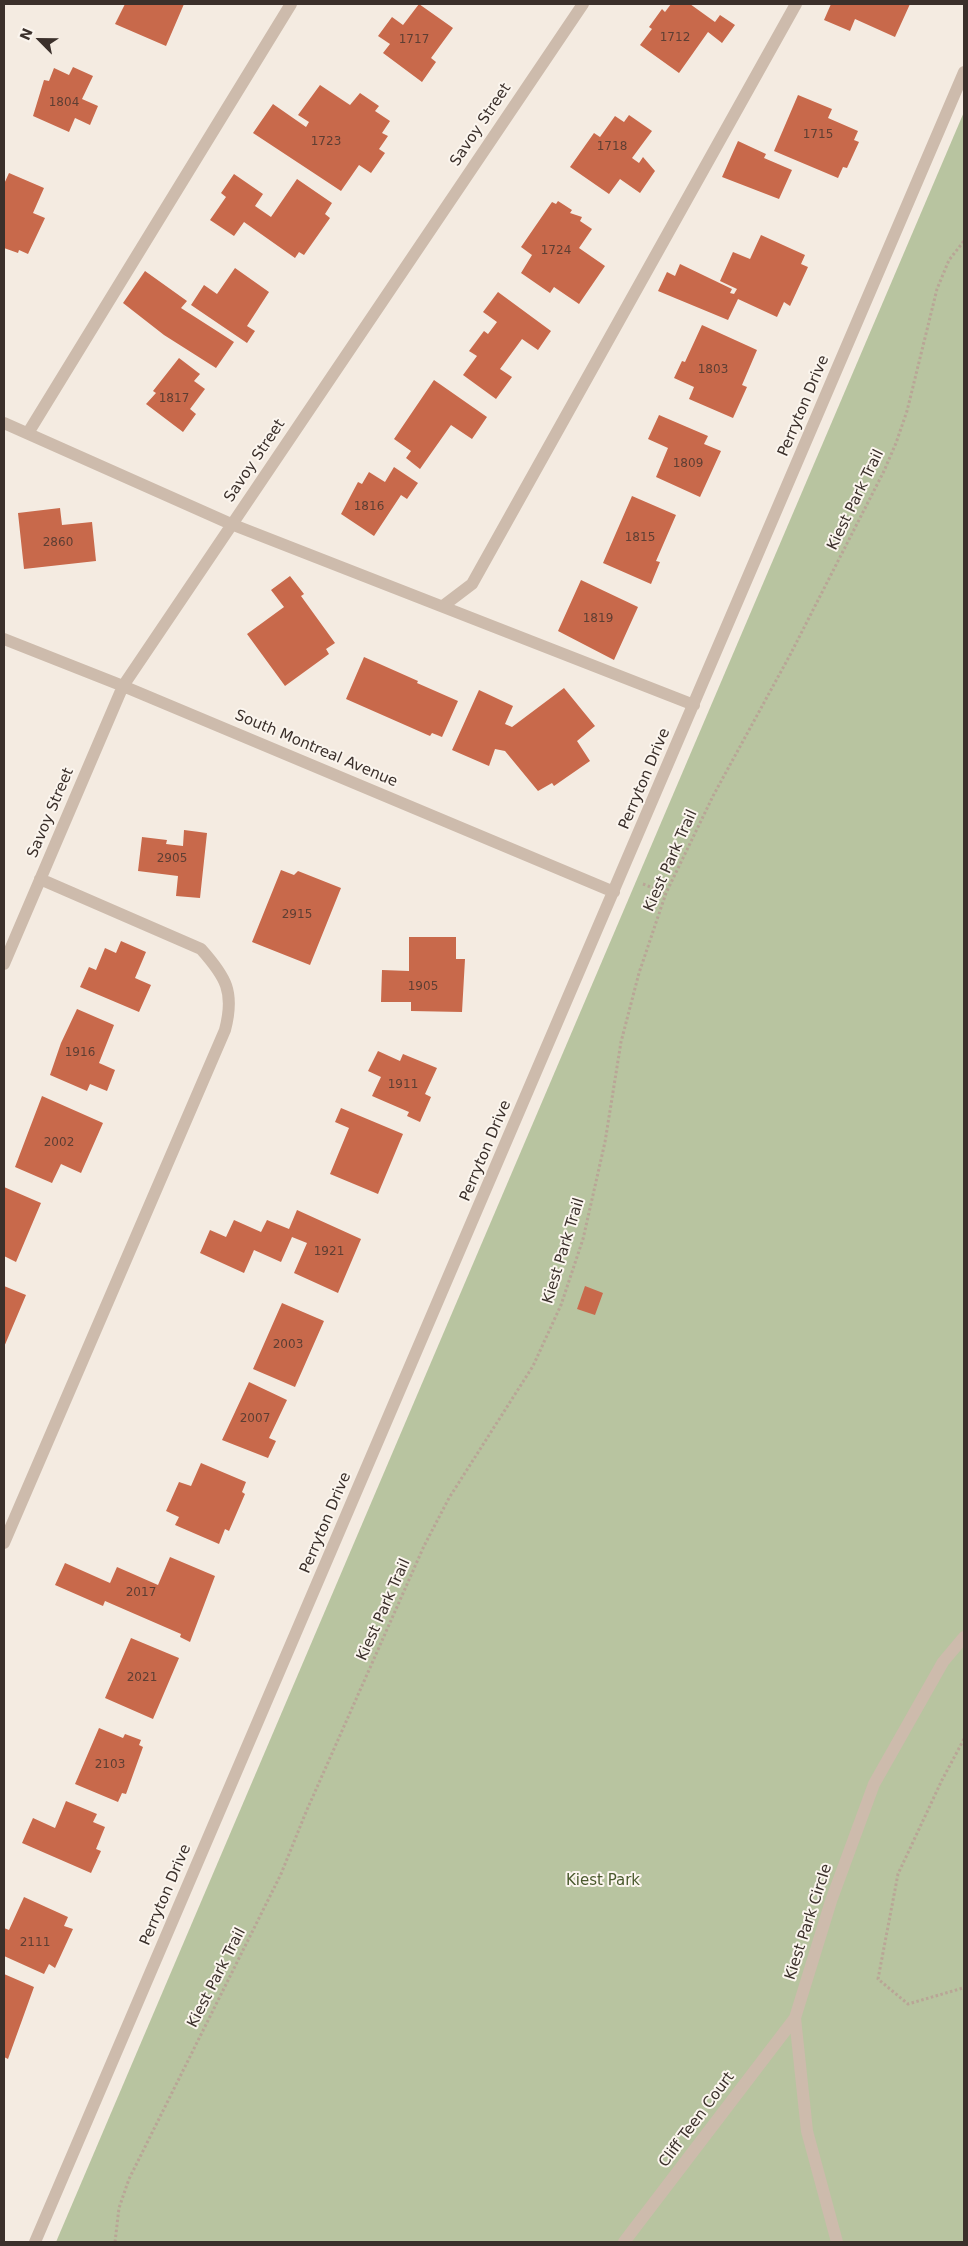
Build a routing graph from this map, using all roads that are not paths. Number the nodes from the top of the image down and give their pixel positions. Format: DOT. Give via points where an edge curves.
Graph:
graph roads {
  1 [pos="291,4"];
  2 [pos="583,4"];
  3 [pos="796,4"];
  4 [pos="964,72"];
  5 [pos="4,423"];
  6 [pos="28,433"];
  7 [pos="231,524"];
  8 [pos="443,606"];
  9 [pos="4,639"];
  10 [pos="124,686"];
  11 [pos="694,705"];
  12 [pos="40,879"];
  13 [pos="614,892"];
  14 [pos="4,964"];
  15 [pos="4,1543"];
  16 [pos="964,1637"];
  17 [pos="795,2018"];
  18 [pos="35,2242"];
  19 [pos="624,2242"];
  20 [pos="838,2242"];
  1 -- 6 [label="street"];
  2 -- 7 [label="street, Savoy Street"];
  3 -- 8 [label="street" via="472,584"];
  4 -- 11 [label="street, Perryton Drive"];
  5 -- 6 [label="street"];
  6 -- 7 [label="street"];
  7 -- 8 [label="street"];
  7 -- 10 [label="street, Savoy Street"];
  8 -- 11 [label="street"];
  9 -- 10 [label="street, South Montreal Avenue"];
  10 -- 12 [label="street, Savoy Street"];
  10 -- 13 [label="street, South Montreal Avenue"];
  11 -- 13 [label="street, Perryton Drive"];
  12 -- 14 [label="street, Savoy Street"];
  12 -- 15 [label="street" via="201,949 224,979 230,1011 225,1030"];
  13 -- 18 [label="street, Perryton Drive"];
  16 -- 17 [label="street, Kiest Park Circle" via="943,1662 874,1784 831,1901"];
  17 -- 19 [label="street, Cliff Teen Court"];
  17 -- 20 [label="street, Kiest Park Circle" via="807,2131"];
}
